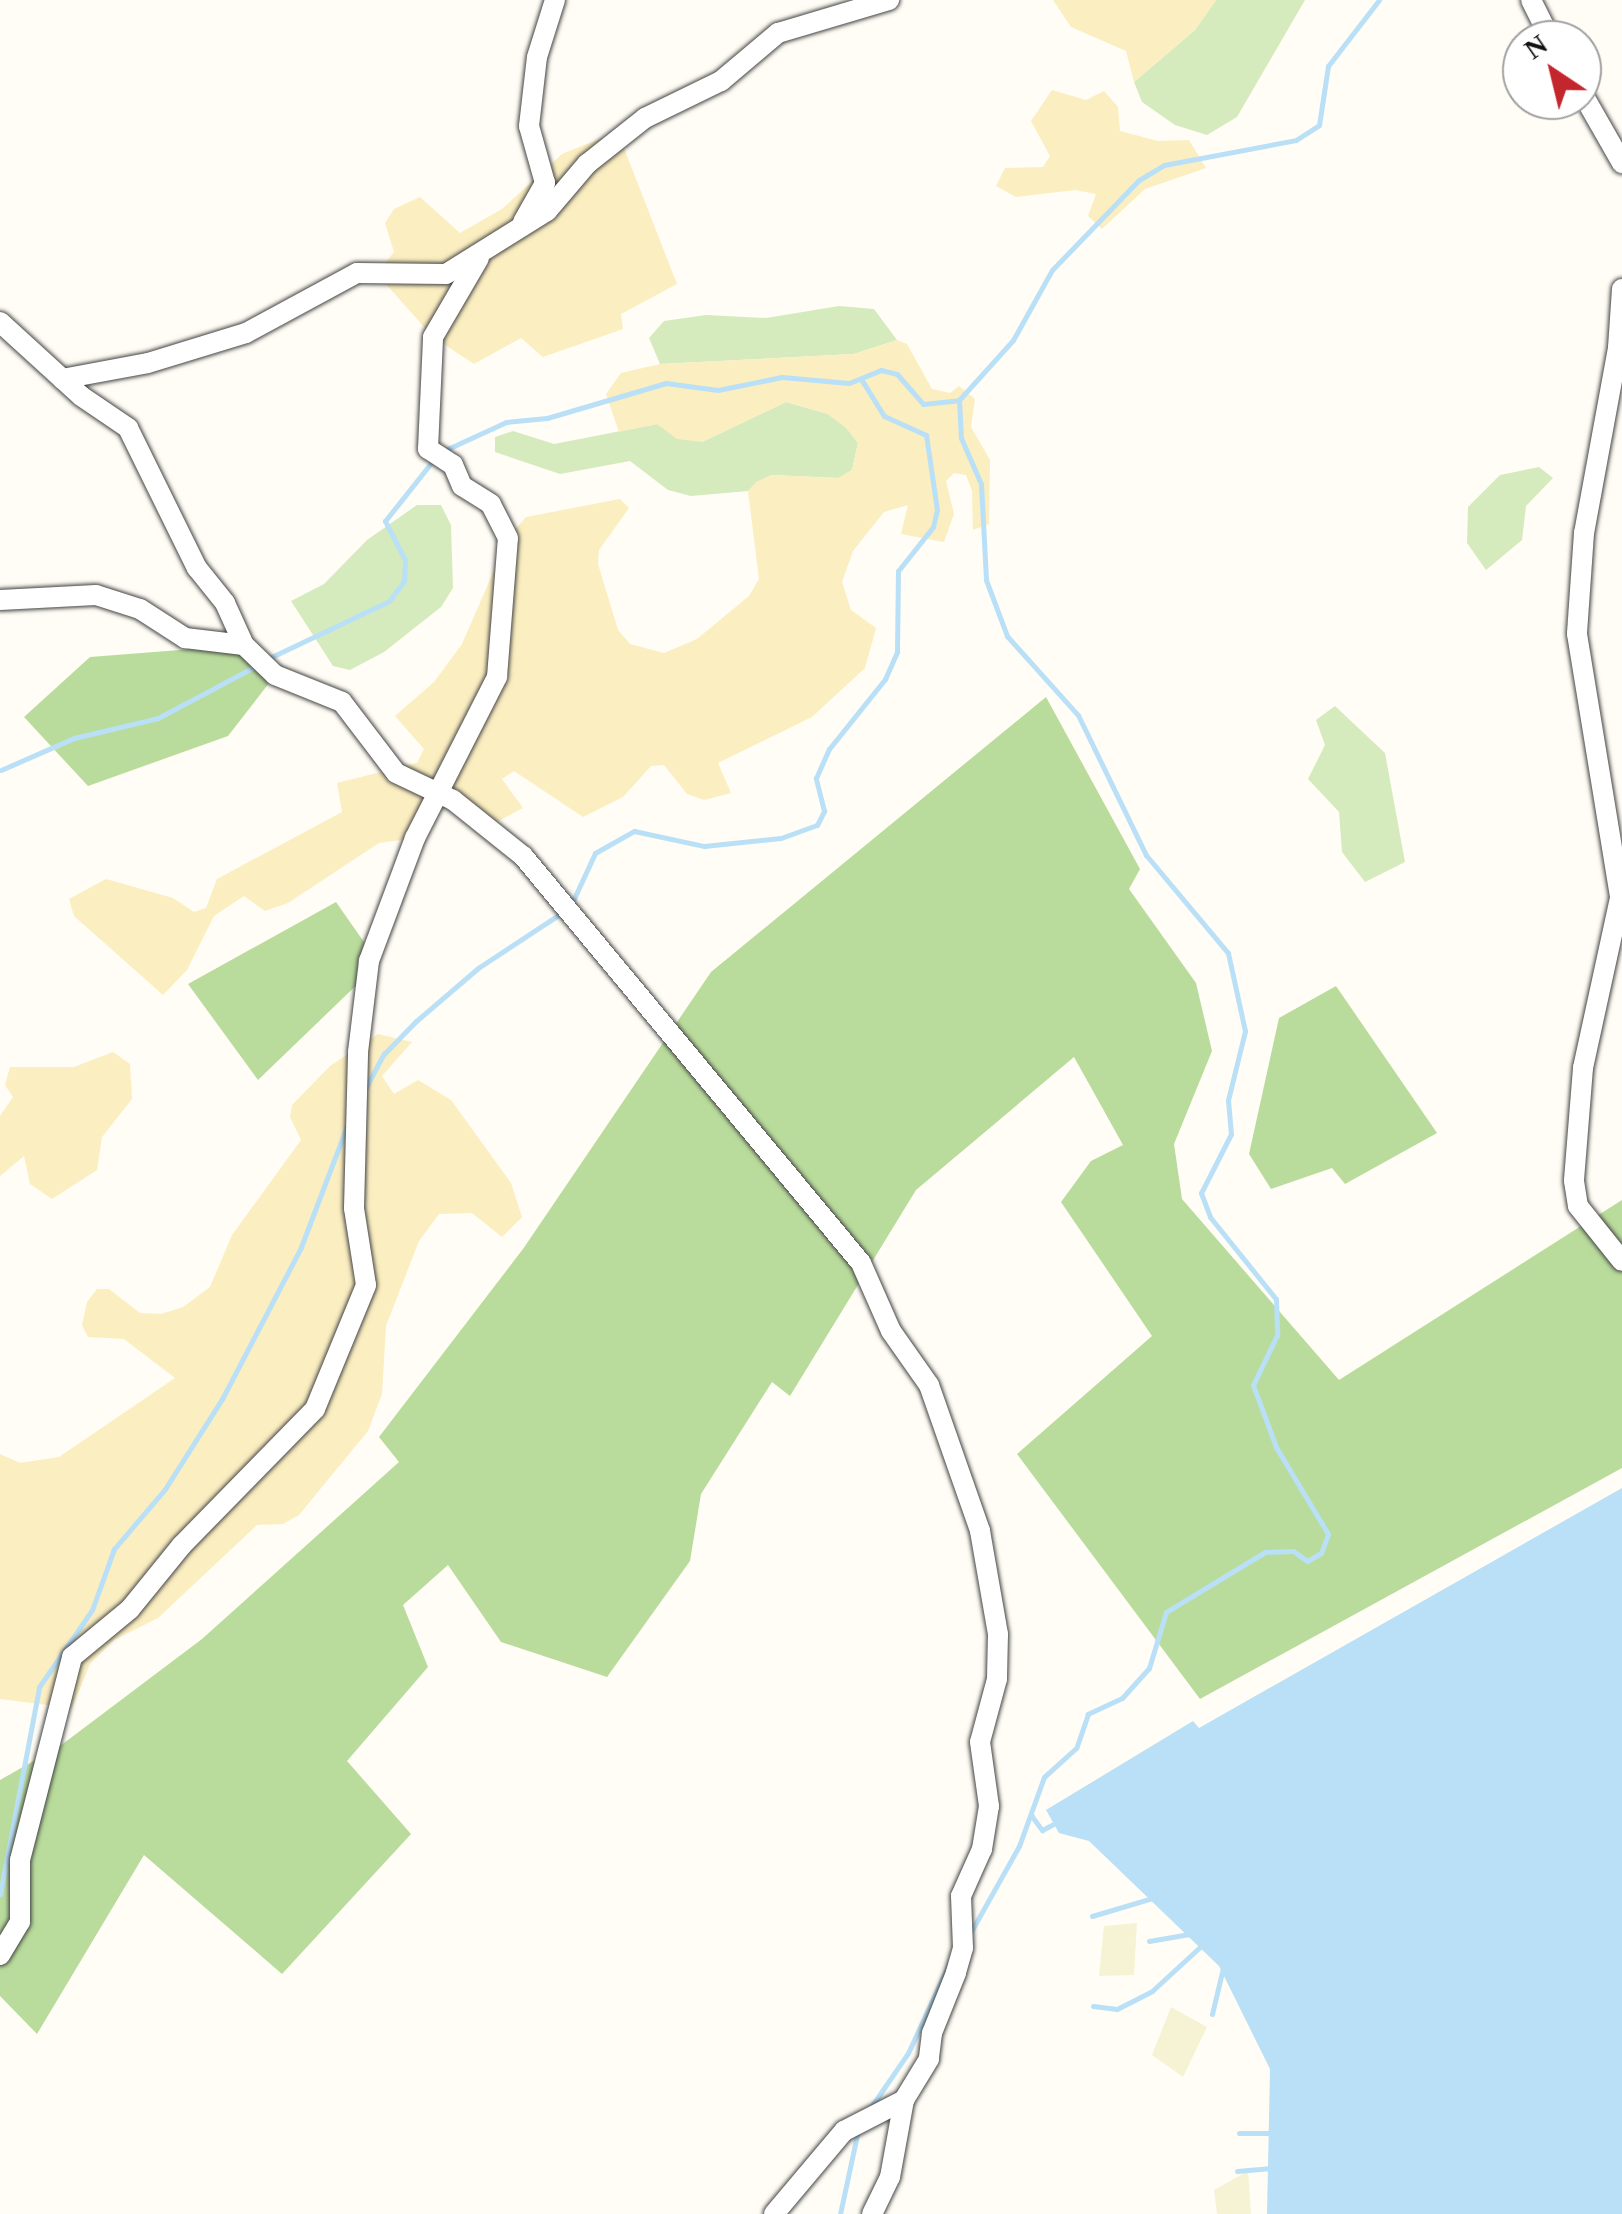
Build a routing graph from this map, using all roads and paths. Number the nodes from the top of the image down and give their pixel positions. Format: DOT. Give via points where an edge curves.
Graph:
graph roads {
  1 [pos="555,0"];
  2 [pos="889,0"];
  3 [pos="1597,120"];
  4 [pos="1622,163"];
  5 [pos="516,232"];
  6 [pos="479,258"];
  7 [pos="1622,289"];
  8 [pos="0,322"];
  9 [pos="62,379"];
  10 [pos="0,600"];
  11 [pos="244,646"];
  12 [pos="437,794"];
  13 [pos="1621,899"];
  14 [pos="1622,1261"];
  15 [pos="0,1955"];
  16 [pos="904,2100"];
  17 [pos="774,2214"];
  18 [pos="872,2214"];
  1 -- 5 [label="street" via="537,56 530,126 545,183"];
  2 -- 5 [label="street" via="778,33 722,81 645,118"];
  3 -- 4 [label="street"];
  5 -- 6 [label="street"];
  6 -- 9 [label="street" via="427,278 357,273 246,333 148,363"];
  6 -- 12 [label="street" via="433,338 428,449 499,515 508,538 504,592 496,677"];
  7 -- 13 [label="street" via="1618,348 1584,533 1577,634"];
  8 -- 9 [label="street"];
  9 -- 11 [label="street" via="128,428 196,568 226,602"];
  10 -- 11 [label="street" via="96,595 140,610 185,638"];
  11 -- 12 [label="street" via="276,675 342,702 396,773"];
  12 -- 15 [label="street" via="370,961 358,1052 354,1208 366,1285 315,1409 263,1456 130,1609 72,1657 20,1860 20,1922"];
  12 -- 16 [label="street" via="523,856 576,928 776,1158 861,1263 892,1331 930,1386 980,1531 998,1634 997,1680 980,1742 989,1806 982,1849 958,1914 963,1948 929,2059"];
  13 -- 14 [label="street" via="1583,1068 1574,1181 1578,1206"];
  16 -- 17 [label="street" via="844,2131"];
  16 -- 18 [label="street" via="890,2177"];
}
